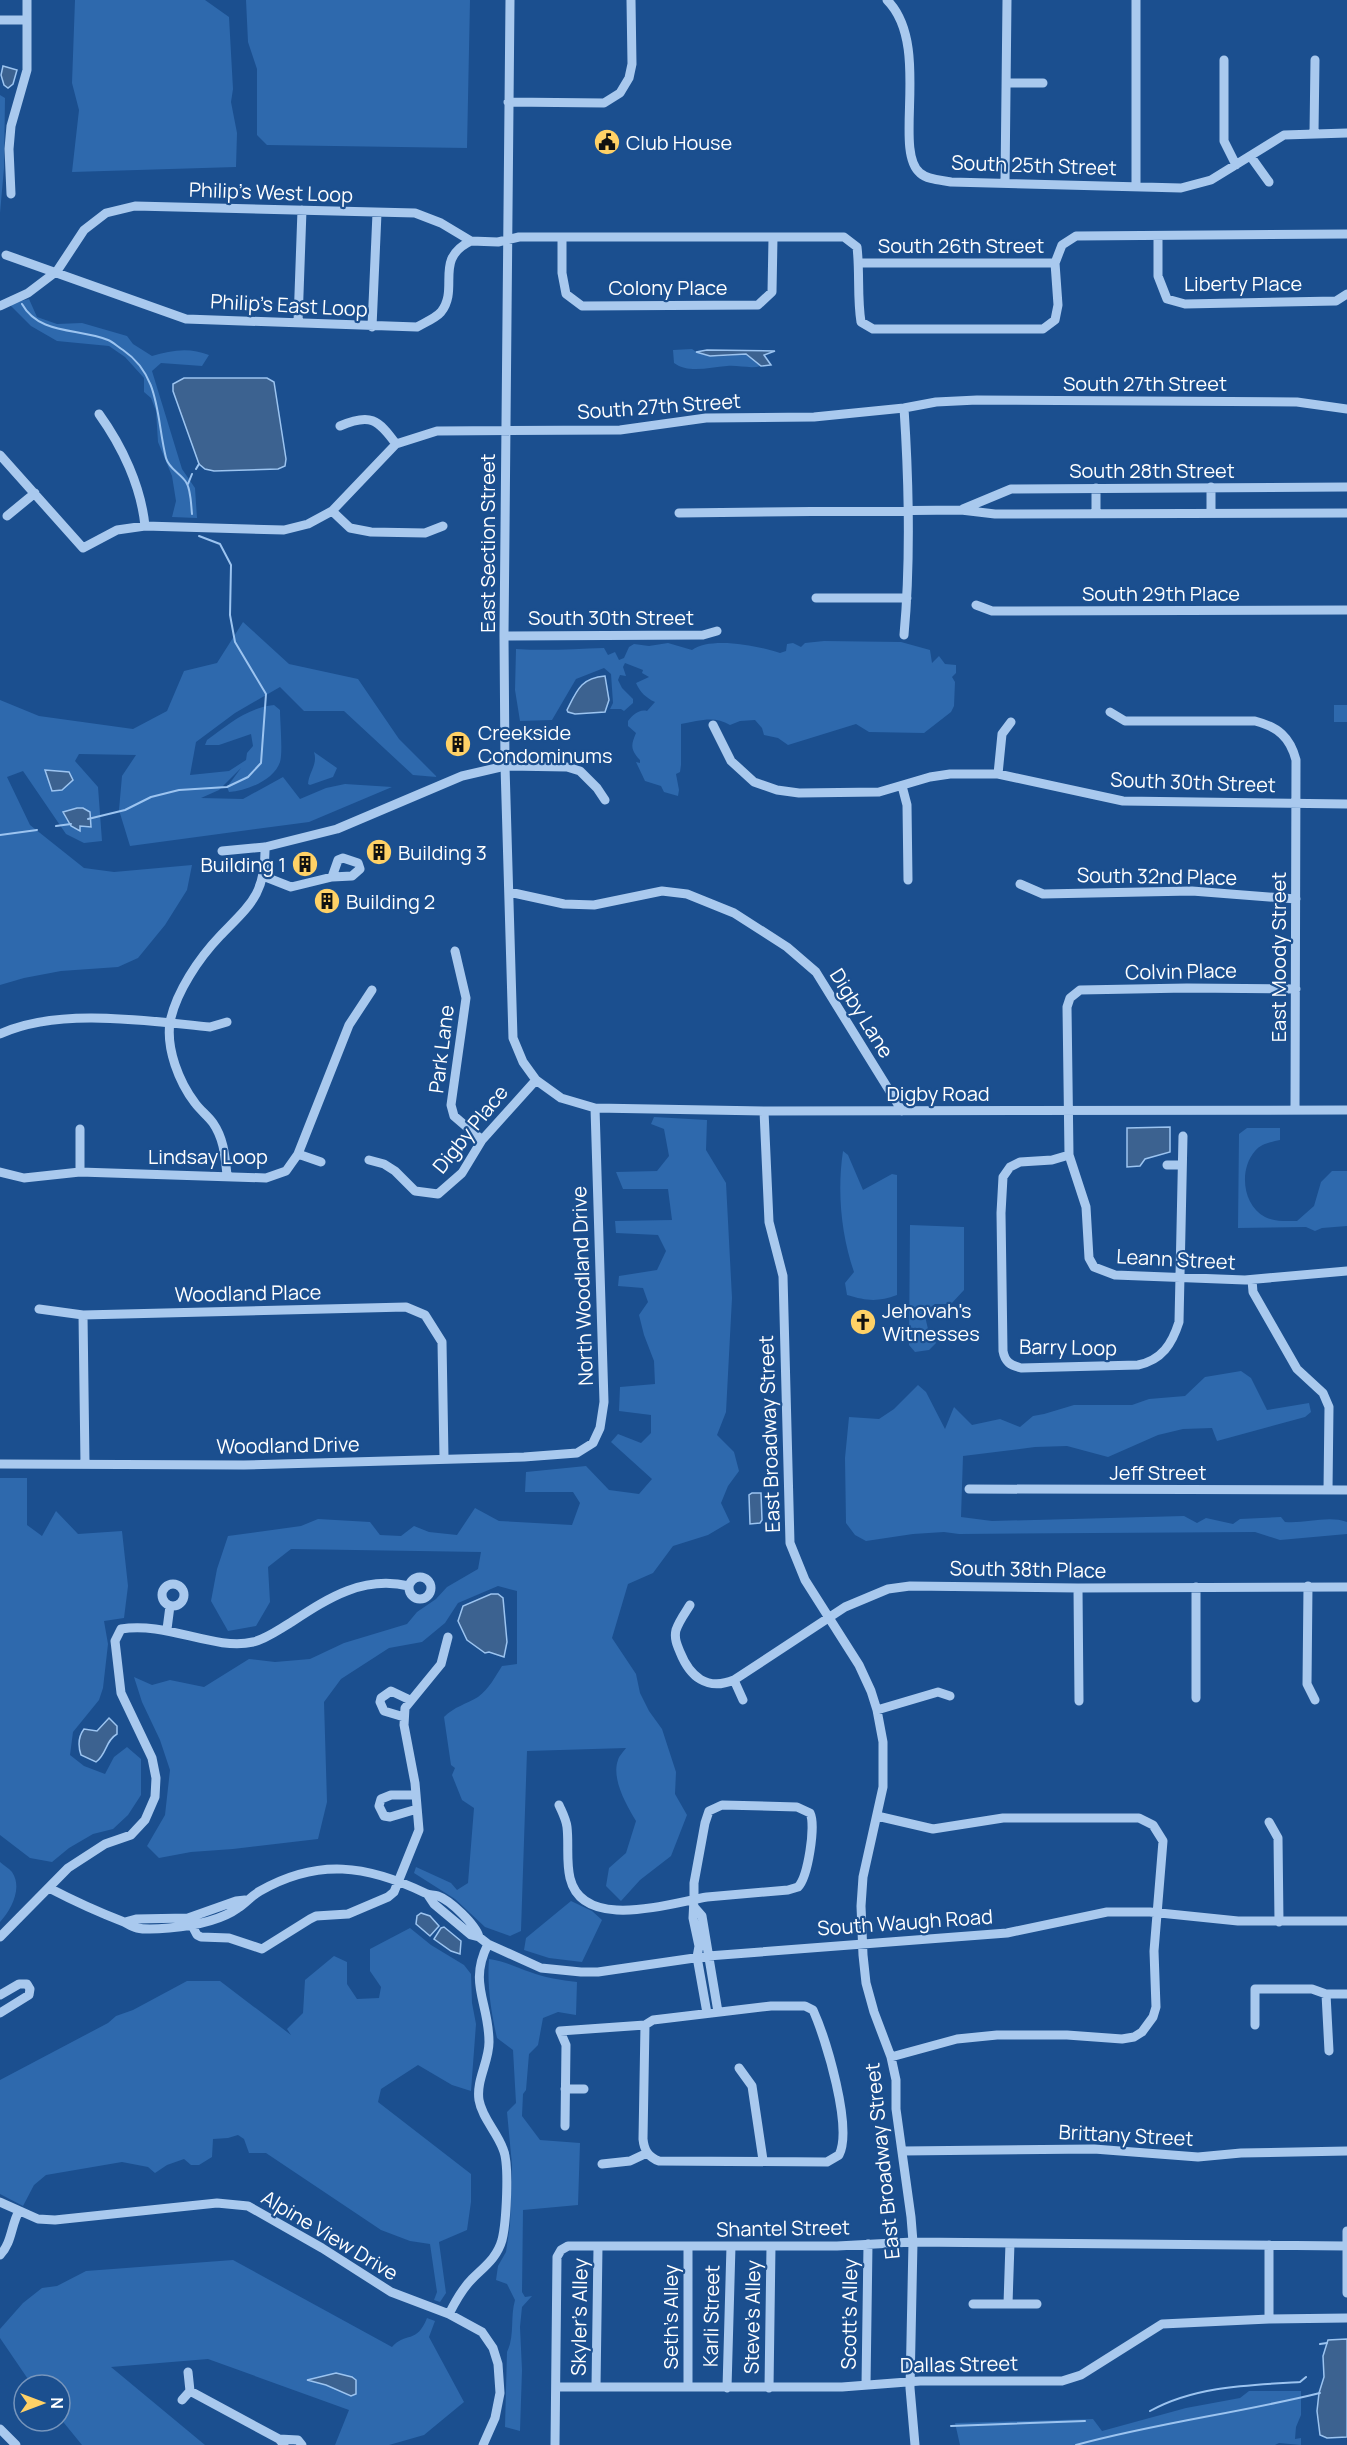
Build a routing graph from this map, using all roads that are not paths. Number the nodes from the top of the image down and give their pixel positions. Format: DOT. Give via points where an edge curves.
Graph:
graph roads {
  1 [pos="27,0"];
  2 [pos="510,0"];
  3 [pos="631,0"];
  4 [pos="887,0"];
  5 [pos="1007,0"];
  6 [pos="1136,0"];
  7 [pos="0,20"];
  8 [pos="27,20"];
  9 [pos="1224,60"];
  10 [pos="1315,60"];
  11 [pos="1007,83"];
  12 [pos="1043,83"];
  13 [pos="508,102"];
  14 [pos="1314,133"];
  15 [pos="1347,133"];
  16 [pos="1251,157"];
  17 [pos="1236,165"];
  18 [pos="1005,182"];
  19 [pos="1269,182"];
  20 [pos="1136,186"];
  21 [pos="11,194"];
  22 [pos="302,210"];
  23 [pos="377,213"];
  24 [pos="1347,234"];
  25 [pos="1158,236"];
  26 [pos="562,237"];
  27 [pos="774,238"];
  28 [pos="507,240"];
  29 [pos="471,241"];
  30 [pos="6,255"];
  31 [pos="859,263"];
  32 [pos="1055,263"];
  33 [pos="57,271"];
  34 [pos="1347,294"];
  35 [pos="0,306"];
  36 [pos="298,322"];
  37 [pos="372,327"];
  38 [pos="904,408"];
  39 [pos="1347,409"];
  40 [pos="99,414"];
  41 [pos="340,426"];
  42 [pos="505,431"];
  43 [pos="396,444"];
  44 [pos="0,455"];
  45 [pos="1347,487"];
  46 [pos="1211,488"];
  47 [pos="1096,489"];
  48 [pos="35,493"];
  49 [pos="909,510"];
  50 [pos="961,510"];
  51 [pos="332,511"];
  52 [pos="679,513"];
  53 [pos="1211,513"];
  54 [pos="1347,513"];
  55 [pos="1096,514"];
  56 [pos="7,516"];
  57 [pos="145,526"];
  58 [pos="443,526"];
  59 [pos="816,598"];
  60 [pos="908,598"];
  61 [pos="976,605"];
  62 [pos="1347,610"];
  63 [pos="717,631"];
  64 [pos="904,635"];
  65 [pos="504,636"];
  66 [pos="1110,712"];
  67 [pos="1011,722"];
  68 [pos="713,725"];
  69 [pos="505,766"];
  70 [pos="998,774"];
  71 [pos="902,786"];
  72 [pos="605,800"];
  73 [pos="1296,804"];
  74 [pos="1347,804"];
  75 [pos="265,847"];
  76 [pos="222,851"];
  77 [pos="263,876"];
  78 [pos="332,877"];
  79 [pos="908,880"];
  80 [pos="1020,884"];
  81 [pos="509,892"];
  82 [pos="1296,899"];
  83 [pos="455,951"];
  84 [pos="1296,989"];
  85 [pos="372,990"];
  86 [pos="1070,998"];
  87 [pos="227,1022"];
  88 [pos="170,1023"];
  89 [pos="0,1034"];
  90 [pos="536,1080"];
  91 [pos="595,1108"];
  92 [pos="1069,1110"];
  93 [pos="1295,1110"];
  94 [pos="1347,1110"];
  95 [pos="764,1111"];
  96 [pos="902,1111"];
  97 [pos="80,1129"];
  98 [pos="1183,1136"];
  99 [pos="482,1140"];
  100 [pos="298,1154"];
  101 [pos="1069,1155"];
  102 [pos="369,1160"];
  103 [pos="321,1162"];
  104 [pos="1182,1165"];
  105 [pos="1167,1166"];
  106 [pos="0,1172"];
  107 [pos="80,1172"];
  108 [pos="227,1175"];
  109 [pos="1347,1271"];
  110 [pos="1181,1279"];
  111 [pos="1252,1280"];
  112 [pos="39,1309"];
  113 [pos="83,1315"];
  114 [pos="577,1453"];
  115 [pos="444,1458"];
  116 [pos="0,1464"];
  117 [pos="85,1464"];
  118 [pos="969,1489"];
  119 [pos="1328,1490"];
  120 [pos="1347,1490"];
  121 [pos="409,1586"];
  122 [pos="1308,1586"];
  123 [pos="1196,1587"];
  124 [pos="1347,1587"];
  125 [pos="1078,1588"];
  126 [pos="690,1605"];
  127 [pos="170,1606"];
  128 [pos="830,1618"];
  129 [pos="167,1629"];
  130 [pos="448,1637"];
  131 [pos="734,1680"];
  132 [pos="950,1696"];
  133 [pos="1196,1698"];
  134 [pos="410,1700"];
  135 [pos="743,1700"];
  136 [pos="1315,1700"];
  137 [pos="1079,1701"];
  138 [pos="877,1710"];
  139 [pos="404,1717"];
  140 [pos="416,1795"];
  141 [pos="559,1805"];
  142 [pos="417,1809"];
  143 [pos="877,1816"];
  144 [pos="1269,1822"];
  145 [pos="400,1881"];
  146 [pos="49,1888"];
  147 [pos="694,1904"];
  148 [pos="1156,1912"];
  149 [pos="189,1922"];
  150 [pos="1279,1922"];
  151 [pos="1345,1923"];
  152 [pos="0,1937"];
  153 [pos="862,1943"];
  154 [pos="488,1944"];
  155 [pos="708,1956"];
  156 [pos="697,1957"];
  157 [pos="1326,1994"];
  158 [pos="1347,1994"];
  159 [pos="0,1995"];
  160 [pos="712,2012"];
  161 [pos="0,2013"];
  162 [pos="645,2025"];
  163 [pos="1255,2025"];
  164 [pos="1329,2051"];
  165 [pos="891,2057"];
  166 [pos="739,2068"];
  167 [pos="565,2088"];
  168 [pos="584,2089"];
  169 [pos="565,2126"];
  170 [pos="903,2151"];
  171 [pos="1347,2151"];
  172 [pos="647,2153"];
  173 [pos="763,2160"];
  174 [pos="602,2164"];
  175 [pos="0,2202"];
  176 [pos="19,2211"];
  177 [pos="1347,2231"];
  178 [pos="913,2242"];
  179 [pos="1010,2243"];
  180 [pos="868,2244"];
  181 [pos="1269,2245"];
  182 [pos="688,2246"];
  183 [pos="731,2246"];
  184 [pos="771,2246"];
  185 [pos="1347,2246"];
  186 [pos="598,2247"];
  187 [pos="0,2255"];
  188 [pos="1347,2293"];
  189 [pos="973,2304"];
  190 [pos="1008,2304"];
  191 [pos="1037,2304"];
  192 [pos="449,2314"];
  193 [pos="1347,2318"];
  194 [pos="1269,2319"];
  195 [pos="188,2372"];
  196 [pos="910,2381"];
  197 [pos="866,2385"];
  198 [pos="556,2387"];
  199 [pos="596,2387"];
  200 [pos="688,2387"];
  201 [pos="728,2388"];
  202 [pos="769,2388"];
  203 [pos="190,2391"];
  204 [pos="182,2400"];
  205 [pos="0,2429"];
  206 [pos="281,2442"];
  207 [pos="16,2445"];
  208 [pos="302,2445"];
  209 [pos="483,2445"];
  210 [pos="555,2445"];
  211 [pos="915,2445"];
  1 -- 8 [label="street"];
  2 -- 13 [label="street, East Section Street"];
  3 -- 13 [label="street" via="632,64 620,93 604,103"];
  4 -- 18 [label="street, South 25th Street" via="906,30 913,164 933,179"];
  5 -- 11 [label="street"];
  6 -- 20 [label="street"];
  7 -- 8 [label="street"];
  8 -- 21 [label="street" via="27,70 11,126"];
  9 -- 17 [label="street" via="1223,135"];
  10 -- 14 [label="street"];
  11 -- 12 [label="street"];
  11 -- 18 [label="street"];
  13 -- 28 [label="street, East Section Street"];
  14 -- 15 [label="street, South 25th Street"];
  14 -- 16 [label="street, South 25th Street" via="1284,135"];
  16 -- 17 [label="street, South 25th Street"];
  16 -- 19 [label="street"];
  17 -- 20 [label="street, South 25th Street" via="1211,180 1180,188"];
  18 -- 20 [label="street, South 25th Street"];
  22 -- 23 [label="street, Philip's West Loop"];
  22 -- 33 [label="street, Philip's West Loop" via="125,208 106,213 84,230"];
  22 -- 36 [label="street"];
  23 -- 29 [label="street, Philip's West Loop" via="415,213"];
  23 -- 37 [label="street"];
  24 -- 25 [label="street, South 26th Street"];
  25 -- 32 [label="street, South 26th Street" via="1076,236 1062,245"];
  25 -- 34 [label="street, Liberty Place" via="1158,276 1167,299 1185,303 1336,301"];
  26 -- 27 [label="street, South 26th Street"];
  26 -- 27 [label="street, Colony Place" via="566,294 582,306 758,305 772,292"];
  26 -- 28 [label="street, South 26th Street"];
  27 -- 31 [label="street, South 26th Street" via="844,237 857,247"];
  28 -- 29 [label="street"];
  28 -- 42 [label="street, East Section Street"];
  29 -- 37 [label="street, Philip's East Loop" via="461,246 448,266 448,297 441,313 417,327"];
  30 -- 33 [label="street, Philip's East Loop"];
  31 -- 32 [label="street, South 26th Street"];
  31 -- 32 [label="street" via="861,322 873,329 1043,329 1055,320 1058,305"];
  33 -- 35 [label="street, Philip's West Loop" via="28,293"];
  33 -- 36 [label="street, Philip's East Loop" via="186,319"];
  36 -- 37 [label="street, Philip's East Loop"];
  38 -- 39 [label="street, South 27th Street" via="977,400 1297,402"];
  38 -- 42 [label="street, South 27th Street" via="814,417 706,418 620,430"];
  38 -- 49 [label="street"];
  40 -- 57 [label="street" via="128,466 140,497"];
  41 -- 43 [label="street" via="357,419 372,420 382,425"];
  42 -- 43 [label="street, South 27th Street" via="437,431"];
  42 -- 65 [label="street, East Section Street"];
  43 -- 51 [label="street, South 27th Street"];
  44 -- 48 [label="street"];
  45 -- 46 [label="street, South 28th Street"];
  46 -- 47 [label="street, South 28th Street"];
  46 -- 53 [label="street"];
  47 -- 50 [label="street, South 28th Street" via="1011,489"];
  47 -- 55 [label="street"];
  48 -- 56 [label="street"];
  48 -- 57 [label="street, South 27th Street" via="83,548 117,530"];
  49 -- 50 [label="street, South 28th Street"];
  49 -- 52 [label="street, South 28th Street"];
  49 -- 60 [label="street"];
  50 -- 55 [label="street, South 28th Street"];
  51 -- 57 [label="street, South 27th Street" via="308,524 284,530"];
  51 -- 58 [label="street" via="350,528 371,532 425,533"];
  53 -- 54 [label="street, South 28th Street"];
  53 -- 55 [label="street, South 28th Street"];
  59 -- 60 [label="street"];
  60 -- 64 [label="street"];
  61 -- 62 [label="street, South 29th Place" via="992,611"];
  63 -- 65 [label="street, South 30th Street" via="703,635"];
  65 -- 69 [label="street, East Section Street"];
  66 -- 73 [label="street, East Moody Street" via="1125,721 1268,724 1289,740 1293,749"];
  67 -- 70 [label="street" via="1002,734"];
  68 -- 71 [label="street, South 30th Street" via="732,761 754,782 777,790 879,792"];
  69 -- 72 [label="street" via="567,767 580,771"];
  69 -- 75 [label="street" via="462,776 338,830"];
  69 -- 81 [label="street, East Section Street"];
  70 -- 71 [label="street, South 30th Street" via="950,774"];
  70 -- 73 [label="street, South 30th Street" via="1123,801"];
  71 -- 79 [label="street" via="907,805"];
  73 -- 74 [label="street, South 30th Street"];
  73 -- 82 [label="street, East Moody Street"];
  75 -- 76 [label="street"];
  75 -- 77 [label="street"];
  77 -- 78 [label="street" via="291,887"];
  77 -- 88 [label="street" via="247,911 219,937 187,978"];
  80 -- 82 [label="street, South 32nd Place" via="1043,894 1192,891"];
  81 -- 90 [label="street, East Section Street" via="513,1038"];
  81 -- 96 [label="street, Digby Lane" via="564,904 594,905 662,891 687,894 734,913 787,947 816,972"];
  82 -- 84 [label="street, East Moody Street"];
  83 -- 99 [label="street, Park Lane" via="466,998 452,1105 454,1116"];
  84 -- 86 [label="street, Colvin Place" via="1080,990"];
  84 -- 93 [label="street, East Moody Street"];
  85 -- 100 [label="street, Lindsay Loop" via="349,1026"];
  86 -- 92 [label="street, Leann Street"];
  87 -- 88 [label="street" via="210,1027"];
  88 -- 89 [label="street" via="98,1018 34,1024"];
  88 -- 108 [label="street" via="172,1054 182,1086 213,1123 224,1146"];
  90 -- 91 [label="street, Digby Road" via="561,1098"];
  90 -- 99 [label="street, Digby Place"];
  91 -- 95 [label="street, Digby Road"];
  91 -- 114 [label="street, North Woodland Drive" via="604,1402 593,1443"];
  92 -- 93 [label="street, Digby Road"];
  92 -- 96 [label="street, Digby Road"];
  92 -- 101 [label="street, Leann Street"];
  93 -- 94 [label="street, Digby Road"];
  95 -- 96 [label="street, Digby Road"];
  95 -- 128 [label="street, East Broadway Street" via="769,1222 783,1276 790,1543 805,1580"];
  97 -- 107 [label="street"];
  98 -- 104 [label="street"];
  99 -- 102 [label="street, Digby Place" via="462,1173 438,1194 415,1191 395,1171"];
  100 -- 103 [label="street"];
  100 -- 108 [label="street, Lindsay Loop" via="286,1172 266,1178"];
  101 -- 110 [label="street, Leann Street" via="1086,1207 1087,1248 1094,1267 1115,1275"];
  101 -- 110 [label="street, Barry Loop" via="1020,1162 1003,1177 1005,1360 1021,1368 1150,1362 1161,1355 1175,1334"];
  104 -- 105 [label="street"];
  104 -- 110 [label="street"];
  106 -- 107 [label="street, Lindsay Loop" via="24,1179"];
  107 -- 108 [label="street, Lindsay Loop"];
  109 -- 111 [label="street, Leann Street"];
  110 -- 111 [label="street, Leann Street"];
  111 -- 119 [label="street" via="1253,1292 1297,1369 1323,1393 1329,1407"];
  112 -- 113 [label="street, Woodland Place"];
  113 -- 115 [label="street, Woodland Place" via="406,1307 424,1315 442,1342"];
  113 -- 117 [label="street"];
  114 -- 115 [label="street, Woodland Drive"];
  115 -- 117 [label="street, Woodland Drive" via="244,1465"];
  116 -- 117 [label="street, Woodland Drive"];
  118 -- 119 [label="street, Jeff Street"];
  119 -- 120 [label="street, Jeff Street"];
  121 -- 129 [label="street" via="369,1584 342,1591 276,1632 252,1642 237,1644"];
  122 -- 123 [label="street, South 38th Place"];
  122 -- 124 [label="street, South 38th Place"];
  122 -- 136 [label="street" via="1307,1684"];
  123 -- 125 [label="street, South 38th Place"];
  123 -- 133 [label="street"];
  125 -- 128 [label="street, South 38th Place" via="910,1586 869,1596"];
  125 -- 137 [label="street"];
  126 -- 131 [label="street, South 38th Place" via="676,1631 676,1644 686,1667 705,1683 715,1685"];
  127 -- 129 [label="street"];
  128 -- 131 [label="street, South 38th Place"];
  128 -- 138 [label="street, East Broadway Street" via="859,1665"];
  129 -- 146 [label="street" via="121,1629 115,1641 121,1693 152,1758 156,1778 155,1797 145,1820 131,1835 105,1844 68,1868"];
  130 -- 134 [label="street" via="441,1664"];
  131 -- 135 [label="street"];
  132 -- 138 [label="street" via="938,1692"];
  134 -- 139 [label="street"];
  134 -- 139 [label="street" via="391,1691 381,1698 384,1711"];
  138 -- 143 [label="street, East Broadway Street" via="884,1775"];
  139 -- 140 [label="street"];
  140 -- 142 [label="street"];
  140 -- 142 [label="street" via="386,1796 379,1806 384,1816 390,1817"];
  141 -- 147 [label="street" via="567,1827 570,1878 586,1900 604,1910 624,1911"];
  142 -- 145 [label="street" via="419,1830"];
  143 -- 148 [label="street" via="933,1829 1003,1818 1139,1818 1153,1825 1163,1841"];
  143 -- 153 [label="street, East Broadway Street" via="863,1877"];
  144 -- 150 [label="street" via="1278,1838"];
  145 -- 149 [label="street, South Waugh Road" via="347,1869 314,1871 294,1876 218,1917"];
  145 -- 149 [label="street" via="388,1897 348,1914 316,1916 262,1949 229,1938 201,1937"];
  145 -- 154 [label="street, South Waugh Road" via="429,1895 434,1904 471,1935"];
  146 -- 149 [label="street, South Waugh Road" via="136,1928 166,1928"];
  146 -- 152 [label="street"];
  147 -- 147 [label="street" via="694,1883 709,1811 722,1805 797,1807 810,1813 814,1828 798,1887"];
  147 -- 155 [label="street" via="702,1916"];
  147 -- 156 [label="street"];
  148 -- 150 [label="street, South Waugh Road"];
  148 -- 153 [label="street, South Waugh Road" via="1107,1912 1006,1933"];
  148 -- 165 [label="street" via="1156,2007 1149,2026 1134,2037 997,2035 957,2039"];
  150 -- 151 [label="street, South Waugh Road"];
  153 -- 155 [label="street, South Waugh Road"];
  153 -- 165 [label="street, East Broadway Street" via="866,1983"];
  154 -- 156 [label="street, South Waugh Road" via="541,1968 581,1972"];
  154 -- 192 [label="street" via="480,1962 479,1987 489,2040 478,2099 505,2151 504,2230 497,2254 470,2281"];
  155 -- 156 [label="street, South Waugh Road"];
  155 -- 160 [label="street"];
  156 -- 160 [label="street"];
  157 -- 158 [label="street"];
  157 -- 163 [label="street" via="1312,1989 1255,1989"];
  157 -- 164 [label="street"];
  159 -- 161 [label="street" via="19,1984 27,1984 30,1989 29,1995"];
  160 -- 162 [label="street" via="653,2020"];
  160 -- 173 [label="street" via="771,2006 805,2006 813,2010 836,2076 843,2143 839,2155 826,2162"];
  162 -- 167 [label="street" via="560,2031 566,2045"];
  162 -- 172 [label="street" via="643,2139"];
  165 -- 170 [label="street, East Broadway Street"];
  166 -- 173 [label="street" via="752,2086"];
  167 -- 168 [label="street"];
  167 -- 169 [label="street"];
  170 -- 171 [label="street, Brittany Street" via="1094,2149 1198,2157"];
  170 -- 178 [label="street, East Broadway Street"];
  172 -- 173 [label="street" via="659,2161"];
  172 -- 174 [label="street" via="630,2161"];
  175 -- 176 [label="street, Alpine View Drive"];
  176 -- 187 [label="street"];
  176 -- 192 [label="street, Alpine View Drive" via="38,2219 55,2220 217,2203 248,2206 391,2292"];
  177 -- 185 [label="street"];
  178 -- 179 [label="street, Shantel Street"];
  178 -- 180 [label="street, Shantel Street"];
  178 -- 196 [label="street, East Broadway Street"];
  179 -- 181 [label="street, Shantel Street"];
  179 -- 190 [label="street"];
  180 -- 184 [label="street, Shantel Street"];
  180 -- 197 [label="street, Scott's Alley"];
  181 -- 185 [label="street, Shantel Street"];
  181 -- 194 [label="street"];
  182 -- 183 [label="street, Shantel Street"];
  182 -- 186 [label="street, Shantel Street"];
  182 -- 200 [label="street, Seth's Alley"];
  183 -- 184 [label="street, Shantel Street"];
  183 -- 201 [label="street, Karli Street"];
  184 -- 202 [label="street, Steve's Alley"];
  185 -- 188 [label="street"];
  186 -- 198 [label="street, Shantel Street" via="568,2246 557,2257"];
  186 -- 199 [label="street, Skyler's Alley"];
  189 -- 190 [label="street"];
  190 -- 191 [label="street"];
  192 -- 209 [label="street, Alpine View Drive" via="482,2332 498,2364 500,2393 495,2418"];
  193 -- 194 [label="street, Dallas Street"];
  194 -- 196 [label="street, Dallas Street" via="1162,2324 1081,2375 1062,2381"];
  195 -- 203 [label="street"];
  196 -- 197 [label="street, Dallas Street"];
  196 -- 211 [label="street, East Broadway Street"];
  197 -- 202 [label="street, Dallas Street"];
  198 -- 199 [label="street, Dallas Street"];
  198 -- 210 [label="street, Shantel Street"];
  199 -- 200 [label="street, Dallas Street"];
  200 -- 201 [label="street, Dallas Street"];
  201 -- 202 [label="street, Dallas Street"];
  203 -- 204 [label="street"];
  203 -- 206 [label="street"];
  205 -- 207 [label="street"];
  206 -- 208 [label="street" via="298,2440"];
}
